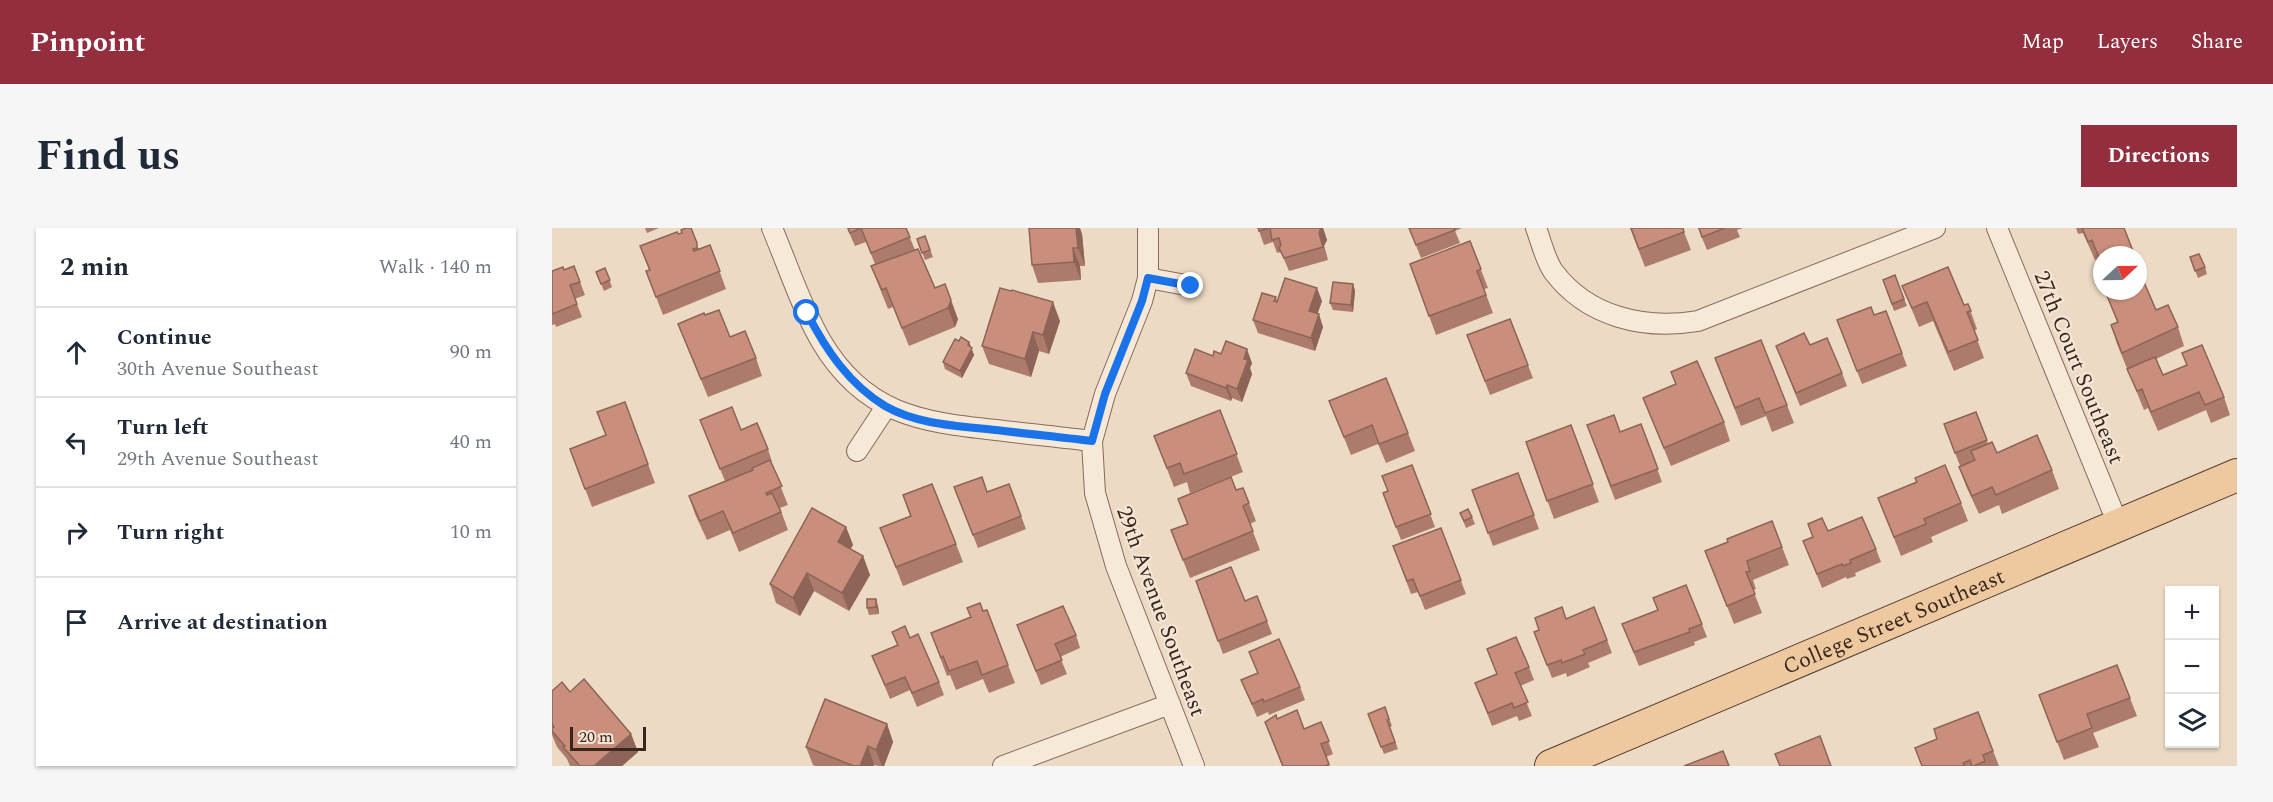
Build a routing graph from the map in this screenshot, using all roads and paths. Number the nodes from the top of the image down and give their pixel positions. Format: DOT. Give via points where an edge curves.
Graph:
graph roads {
  1 [pos="772,228"];
  2 [pos="1148,228"];
  3 [pos="1536,228"];
  4 [pos="1935,228"];
  5 [pos="1997,228"];
  6 [pos="1148,278"];
  7 [pos="1191,286"];
  8 [pos="886,407"];
  9 [pos="1092,441"];
  10 [pos="857,452"];
  11 [pos="2237,475"];
  12 [pos="2118,524"];
  13 [pos="1170,704"];
  14 [pos="1562,764"];
  15 [pos="1003,766"];
  16 [pos="1194,766"];
  1 -- 8 [label="street" via="822,342 838,365"];
  2 -- 6 [label="street, 29th Avenue Southeast"];
  3 -- 4 [label="street" via="1552,270 1578,296 1598,310 1649,324 1673,325 1698,321"];
  5 -- 12 [label="street, 27th Court Southeast"];
  6 -- 7 [label="street"];
  6 -- 9 [label="street, 29th Avenue Southeast"];
  8 -- 9 [label="street" via="943,425"];
  8 -- 10 [label="street"];
  9 -- 13 [label="street, 29th Avenue Southeast" via="1095,493 1116,566"];
  11 -- 12 [label="main road, College Street Southeast"];
  12 -- 14 [label="main road, College Street Southeast"];
  13 -- 15 [label="street"];
  13 -- 16 [label="street, 29th Avenue Southeast"];
}
